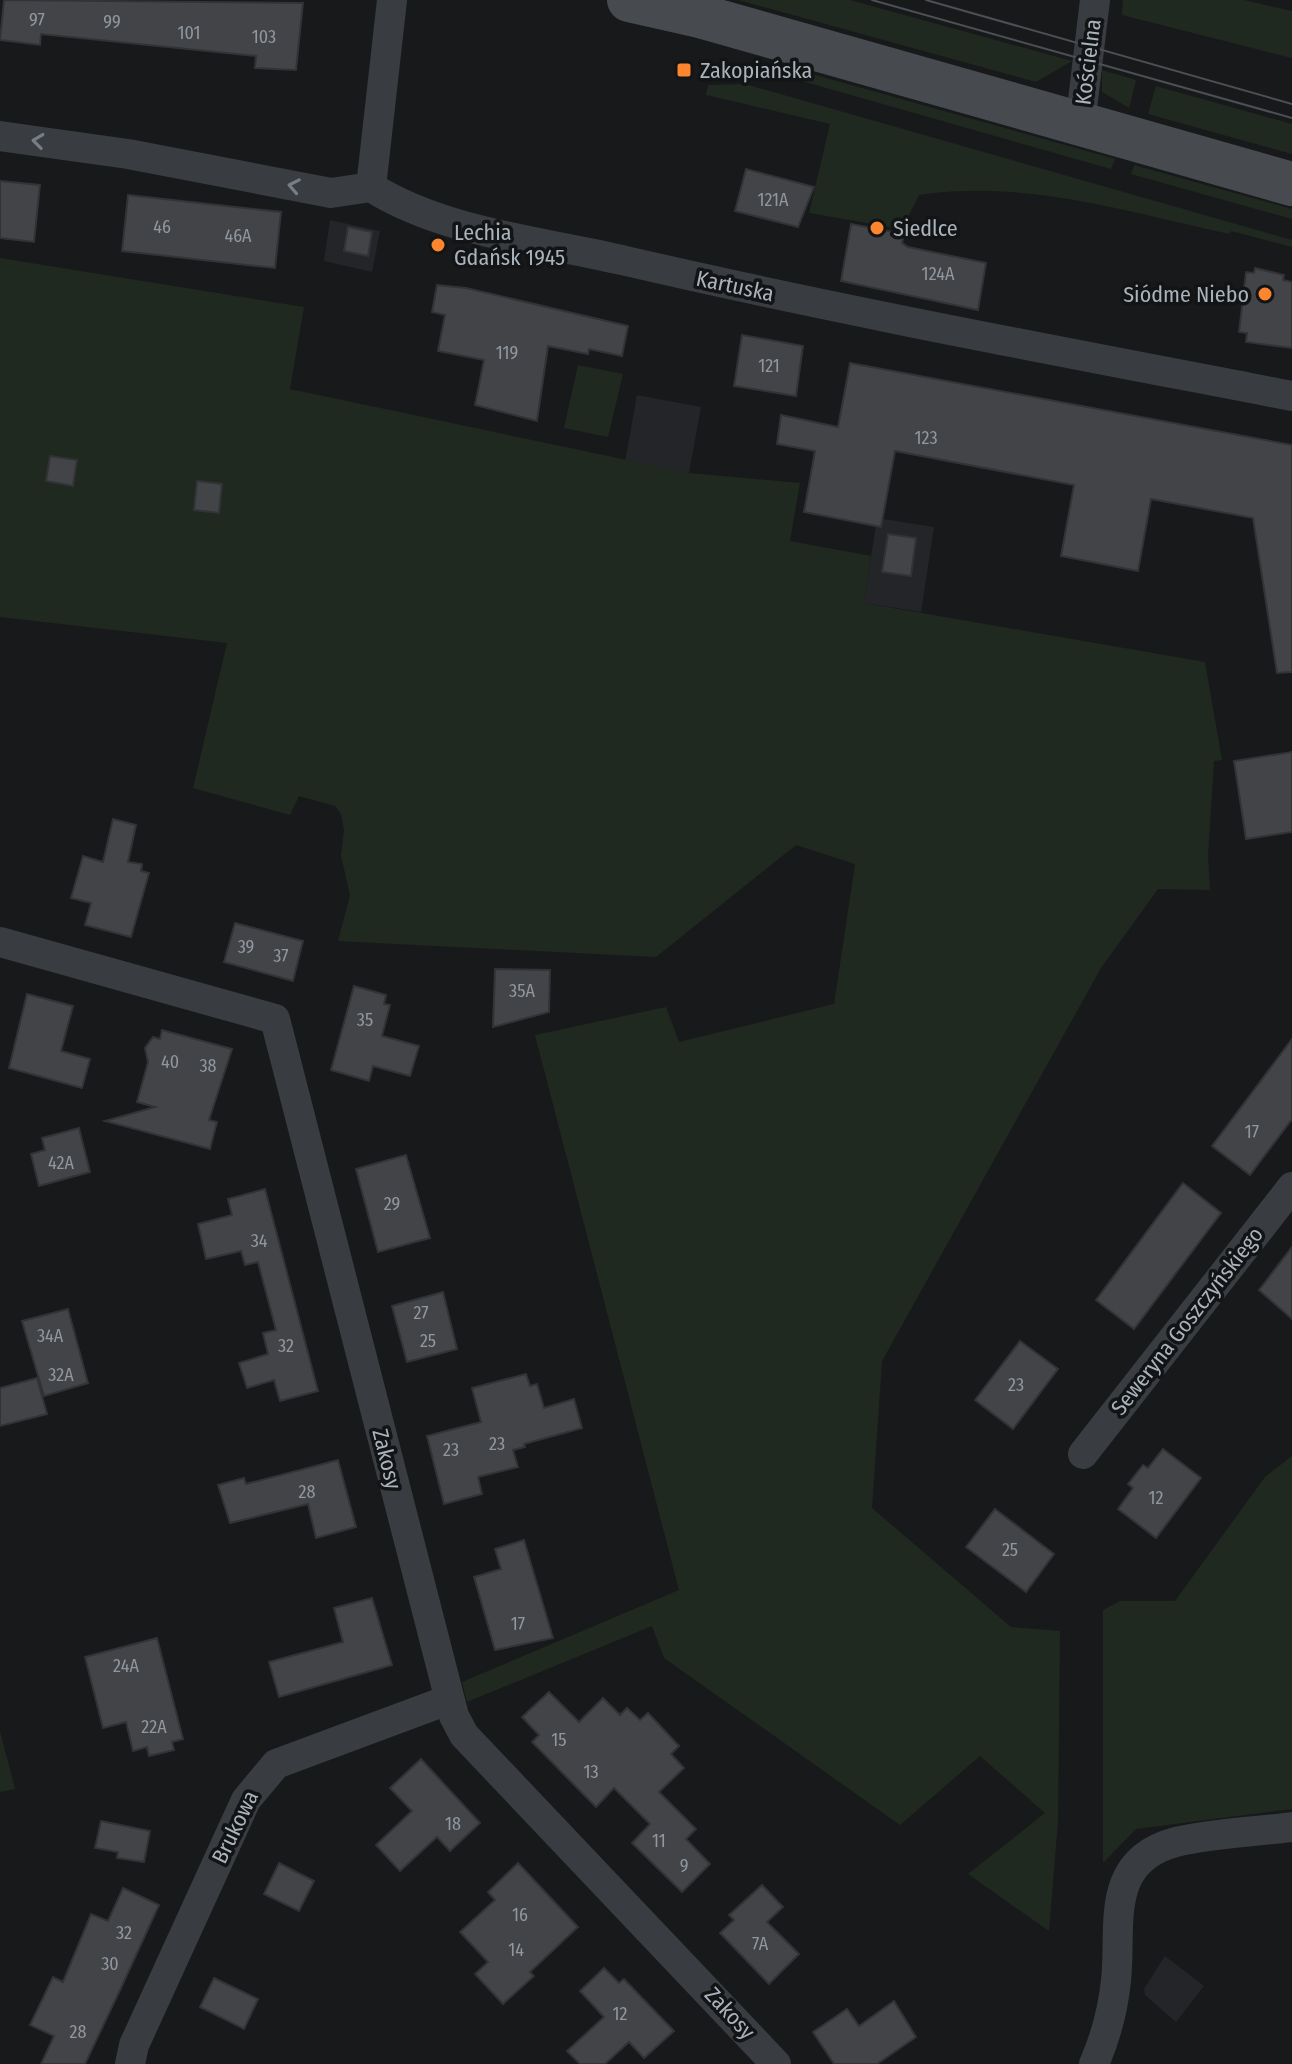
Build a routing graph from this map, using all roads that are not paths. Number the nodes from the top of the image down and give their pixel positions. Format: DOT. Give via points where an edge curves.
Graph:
graph roads {
  1 [pos="392,0"];
  2 [pos="629,0"];
  3 [pos="1095,0"];
  4 [pos="1080,125"];
  5 [pos="0,136"];
  6 [pos="1292,184"];
  7 [pos="371,187"];
  8 [pos="1292,396"];
  9 [pos="0,942"];
  10 [pos="1292,1187"];
  11 [pos="1083,1454"];
  12 [pos="448,1700"];
  13 [pos="1292,1827"];
  14 [pos="130,2064"];
  15 [pos="776,2064"];
  16 [pos="1094,2064"];
  1 -- 7 [label="street"];
  2 -- 4 [label="main road"];
  3 -- 4 [label="street, Kościelna"];
  4 -- 6 [label="main road"];
  7 -- 5 [label="street, one-way" via="331,193"];
  7 -- 8 [label="street, Kartuska" via="401,206 470,226 829,306"];
  9 -- 12 [label="street, Zakosy" via="275,1019"];
  10 -- 11 [label="street, Seweryna Goszczyńskiego"];
  12 -- 14 [label="street, Brukowa" via="276,1764 258,1781 147,2016"];
  12 -- 15 [label="street, Zakosy" via="464,1735"];
  13 -- 16 [label="street" via="1173,1843 1152,1852 1130,1876 1117,1905 1113,2003"];
}
